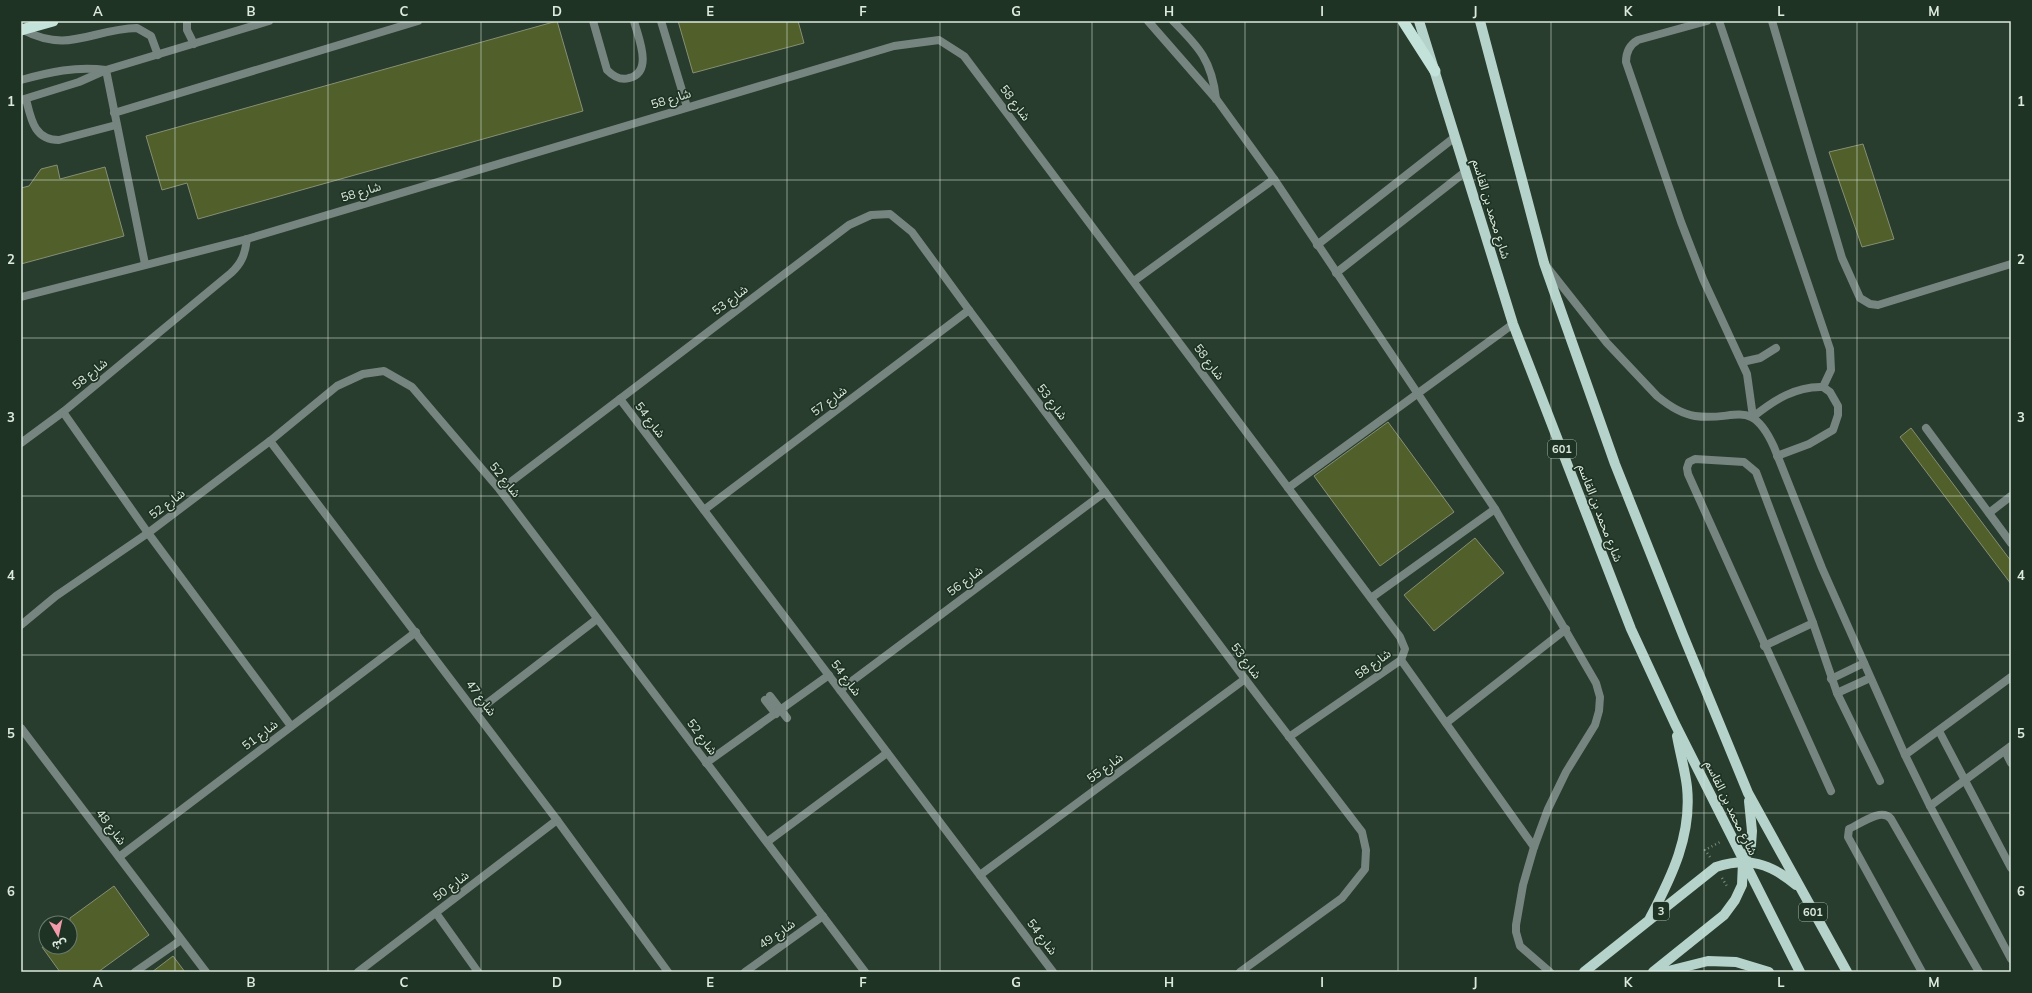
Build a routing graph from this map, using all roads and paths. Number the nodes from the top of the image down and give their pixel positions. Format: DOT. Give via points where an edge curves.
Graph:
graph roads {
  1 [pos="53,21"];
  2 [pos="187,21"];
  3 [pos="270,21"];
  4 [pos="418,21"];
  5 [pos="593,21"];
  6 [pos="634,21"];
  7 [pos="661,21"];
  8 [pos="1148,21"];
  9 [pos="1173,21"];
  10 [pos="1403,21"];
  11 [pos="1419,21"];
  12 [pos="1480,21"];
  13 [pos="1706,21"];
  14 [pos="1718,21"];
  15 [pos="1772,21"];
  16 [pos="22,30"];
  17 [pos="194,44"];
  18 [pos="158,55"];
  19 [pos="106,70"];
  20 [pos="1435,71"];
  21 [pos="21,80"];
  22 [pos="23,100"];
  23 [pos="1216,100"];
  24 [pos="687,107"];
  25 [pos="114,113"];
  26 [pos="116,125"];
  27 [pos="1455,138"];
  28 [pos="1465,172"];
  29 [pos="1274,179"];
  30 [pos="247,239"];
  31 [pos="1317,245"];
  32 [pos="1544,263"];
  33 [pos="145,264"];
  34 [pos="2011,264"];
  35 [pos="1336,273"];
  36 [pos="1134,281"];
  37 [pos="21,297"];
  38 [pos="968,310"];
  39 [pos="1513,324"];
  40 [pos="1776,348"];
  41 [pos="1742,362"];
  42 [pos="1823,387"];
  43 [pos="1417,395"];
  44 [pos="620,399"];
  45 [pos="63,412"];
  46 [pos="1753,417"];
  47 [pos="1926,428"];
  48 [pos="270,441"];
  49 [pos="21,443"];
  50 [pos="1777,456"];
  51 [pos="1288,488"];
  52 [pos="500,490"];
  53 [pos="1105,492"];
  54 [pos="2011,496"];
  55 [pos="1496,509"];
  56 [pos="704,510"];
  57 [pos="1989,513"];
  58 [pos="148,533"];
  59 [pos="2011,543"];
  60 [pos="1371,598"];
  61 [pos="597,618"];
  62 [pos="1813,623"];
  63 [pos="21,625"];
  64 [pos="1566,629"];
  65 [pos="416,632"];
  66 [pos="1764,646"];
  67 [pos="1401,660"];
  68 [pos="1864,663"];
  69 [pos="829,675"];
  70 [pos="2011,677"];
  71 [pos="1870,678"];
  72 [pos="1245,679"];
  73 [pos="1831,679"];
  74 [pos="840,690"];
  75 [pos="1837,693"];
  76 [pos="767,698"];
  77 [pos="476,712"];
  78 [pos="778,712"];
  79 [pos="787,718"];
  80 [pos="1446,723"];
  81 [pos="1675,724"];
  82 [pos="291,726"];
  83 [pos="21,728"];
  84 [pos="1939,730"];
  85 [pos="1289,737"];
  86 [pos="2008,748"];
  87 [pos="887,753"];
  88 [pos="1905,755"];
  89 [pos="706,763"];
  90 [pos="2011,764"];
  91 [pos="1966,779"];
  92 [pos="1880,781"];
  93 [pos="1831,791"];
  94 [pos="1748,793"];
  95 [pos="1930,806"];
  96 [pos="557,820"];
  97 [pos="767,842"];
  98 [pos="1534,847"];
  99 [pos="119,857"];
  100 [pos="1743,862"];
  101 [pos="2011,868"];
  102 [pos="980,875"];
  103 [pos="1800,889"];
  104 [pos="436,912"];
  105 [pos="823,916"];
  106 [pos="1648,922"];
  107 [pos="181,940"];
  108 [pos="2011,959"];
  109 [pos="135,972"];
  110 [pos="206,972"];
  111 [pos="358,972"];
  112 [pos="478,972"];
  113 [pos="668,972"];
  114 [pos="745,972"];
  115 [pos="865,972"];
  116 [pos="1053,972"];
  117 [pos="1240,972"];
  118 [pos="1550,972"];
  119 [pos="1584,972"];
  120 [pos="1653,972"];
  121 [pos="1664,972"];
  122 [pos="1769,972"];
  123 [pos="1800,972"];
  124 [pos="1847,972"];
  125 [pos="1922,972"];
  126 [pos="1979,972"];
  1 -- 16 [label="highway"];
  2 -- 17 [label="street" via="187,30"];
  3 -- 17 [label="street"];
  4 -- 25 [label="street"];
  5 -- 6 [label="street" via="607,70 621,79 637,74 642,68 644,59"];
  7 -- 24 [label="street"];
  8 -- 23 [label="street"];
  9 -- 23 [label="street" via="1198,46 1214,78"];
  10 -- 20 [label="highway"];
  11 -- 20 [label="main road, شارع محمد بن القاسم / 601"];
  12 -- 32 [label="main road, شارع محمد بن القاسم / 601"];
  13 -- 41 [label="street" via="1638,40 1630,47 1626,62 1700,272"];
  14 -- 42 [label="street" via="1830,349 1831,370"];
  15 -- 34 [label="street" via="1842,258 1860,298 1878,305"];
  16 -- 18 [label="street" via="44,39 67,41 137,28 151,36"];
  17 -- 18 [label="street"];
  18 -- 19 [label="street"];
  19 -- 21 [label="street" via="76,68"];
  19 -- 22 [label="street" via="79,82"];
  19 -- 25 [label="street"];
  20 -- 27 [label="main road, شارع محمد بن القاسم / 601"];
  22 -- 26 [label="street" via="34,128 39,134 52,140"];
  23 -- 29 [label="street"];
  24 -- 30 [label="street, شارع 58"];
  24 -- 36 [label="street, شارع 58" via="894,46 939,40 964,56"];
  25 -- 26 [label="street"];
  26 -- 33 [label="street"];
  27 -- 28 [label="main road, شارع محمد بن القاسم / 601"];
  27 -- 31 [label="street"];
  28 -- 35 [label="street"];
  28 -- 39 [label="main road, شارع محمد بن القاسم / 601"];
  29 -- 31 [label="street"];
  29 -- 36 [label="street"];
  30 -- 33 [label="street, شارع 58"];
  30 -- 45 [label="street, شارع 58" via="245,255 232,273"];
  31 -- 35 [label="street"];
  32 -- 46 [label="street" via="1607,343 1666,403 1694,416 1741,414"];
  32 -- 94 [label="main road, شارع محمد بن القاسم / 601" via="1615,464"];
  33 -- 37 [label="street, شارع 58"];
  35 -- 43 [label="street"];
  36 -- 51 [label="street, شارع 58"];
  38 -- 44 [label="street, شارع 53" via="912,232 890,214 871,215 849,225"];
  38 -- 53 [label="street, شارع 53"];
  38 -- 56 [label="street, شارع 57"];
  39 -- 43 [label="street"];
  39 -- 81 [label="main road, شارع محمد بن القاسم / 601" via="1631,629"];
  40 -- 41 [label="street" via="1760,358"];
  41 -- 46 [label="street" via="1750,387"];
  42 -- 46 [label="street" via="1798,390 1777,400"];
  42 -- 50 [label="street" via="1830,392 1838,406 1833,430 1809,444"];
  43 -- 51 [label="street"];
  43 -- 55 [label="street"];
  44 -- 52 [label="street, شارع 53"];
  44 -- 56 [label="street, شارع 54"];
  45 -- 49 [label="street, شارع 58"];
  45 -- 58 [label="street"];
  46 -- 50 [label="street" via="1770,438"];
  47 -- 57 [label="street"];
  48 -- 52 [label="street, شارع 52" via="337,386 363,374 384,371 412,387"];
  48 -- 58 [label="street, شارع 52"];
  48 -- 65 [label="street, شارع 47"];
  50 -- 68 [label="street"];
  51 -- 60 [label="street, شارع 58"];
  52 -- 61 [label="street, شارع 52"];
  53 -- 72 [label="street, شارع 53"];
  53 -- 74 [label="street, شارع 56"];
  54 -- 57 [label="street"];
  55 -- 60 [label="street"];
  55 -- 64 [label="street"];
  56 -- 69 [label="street, شارع 54"];
  57 -- 59 [label="street"];
  58 -- 63 [label="street, شارع 52" via="56,596"];
  58 -- 82 [label="street"];
  60 -- 67 [label="street, شارع 58" via="1400,637 1405,649"];
  61 -- 77 [label="street"];
  61 -- 89 [label="street, شارع 52"];
  62 -- 66 [label="street"];
  62 -- 66 [label="street" via="1756,472 1744,462 1695,459 1689,462 1688,474"];
  62 -- 73 [label="street"];
  64 -- 80 [label="street"];
  64 -- 98 [label="street" via="1596,683 1600,697 1599,712 1595,725 1566,772 1548,809"];
  65 -- 77 [label="street, شارع 47"];
  65 -- 82 [label="street, شارع 51"];
  66 -- 93 [label="street"];
  67 -- 80 [label="street"];
  67 -- 85 [label="street, شارع 58"];
  68 -- 71 [label="street"];
  68 -- 73 [label="street"];
  69 -- 74 [label="street, شارع 54"];
  69 -- 78 [label="street"];
  70 -- 84 [label="street"];
  71 -- 75 [label="street"];
  71 -- 88 [label="street"];
  72 -- 85 [label="street, شارع 53"];
  72 -- 102 [label="street, شارع 55"];
  73 -- 75 [label="street"];
  74 -- 87 [label="street, شارع 54"];
  75 -- 92 [label="street"];
  76 -- 78 [label="street"];
  77 -- 96 [label="street, شارع 47"];
  78 -- 79 [label="street"];
  78 -- 89 [label="street"];
  80 -- 98 [label="street"];
  81 -- 100 [label="main road, شارع محمد بن القاسم / 601"];
  81 -- 106 [label="main road" via="1687,788 1687,819 1682,848 1672,876"];
  82 -- 99 [label="street, شارع 51"];
  83 -- 99 [label="street, شارع 48"];
  84 -- 88 [label="street"];
  84 -- 91 [label="street"];
  85 -- 117 [label="street, شارع 53" via="1362,832 1366,850 1365,869 1342,898"];
  86 -- 90 [label="street"];
  86 -- 91 [label="street"];
  87 -- 97 [label="street"];
  87 -- 102 [label="street, شارع 54"];
  88 -- 95 [label="street"];
  89 -- 97 [label="street, شارع 52"];
  91 -- 95 [label="street"];
  91 -- 101 [label="street"];
  94 -- 100 [label="main road" via="1752,831"];
  94 -- 103 [label="main road, شارع محمد بن القاسم / 601"];
  95 -- 108 [label="street"];
  96 -- 104 [label="street, شارع 50"];
  96 -- 113 [label="street, شارع 47"];
  97 -- 105 [label="street, شارع 52"];
  98 -- 118 [label="street" via="1523,885 1516,932 1520,946 1525,952"];
  99 -- 107 [label="street, شارع 48"];
  100 -- 103 [label="main road" via="1764,865 1777,871"];
  100 -- 106 [label="main road, 3" via="1730,862 1716,867"];
  100 -- 120 [label="main road" via="1742,885 1724,915"];
  100 -- 123 [label="main road, شارع محمد بن القاسم / 601"];
  102 -- 116 [label="street, شارع 54"];
  103 -- 124 [label="main road, شارع محمد بن القاسم / 601"];
  104 -- 111 [label="street, شارع 50"];
  104 -- 112 [label="street"];
  105 -- 114 [label="street, شارع 49"];
  105 -- 115 [label="street, شارع 52"];
  106 -- 119 [label="main road, 3"];
  107 -- 109 [label="street"];
  107 -- 110 [label="street, شارع 48"];
  121 -- 122 [label="main road" via="1708,961 1736,962"];
  125 -- 126 [label="street" via="1848,837 1850,829 1880,814 1886,814 1891,819"];
}
